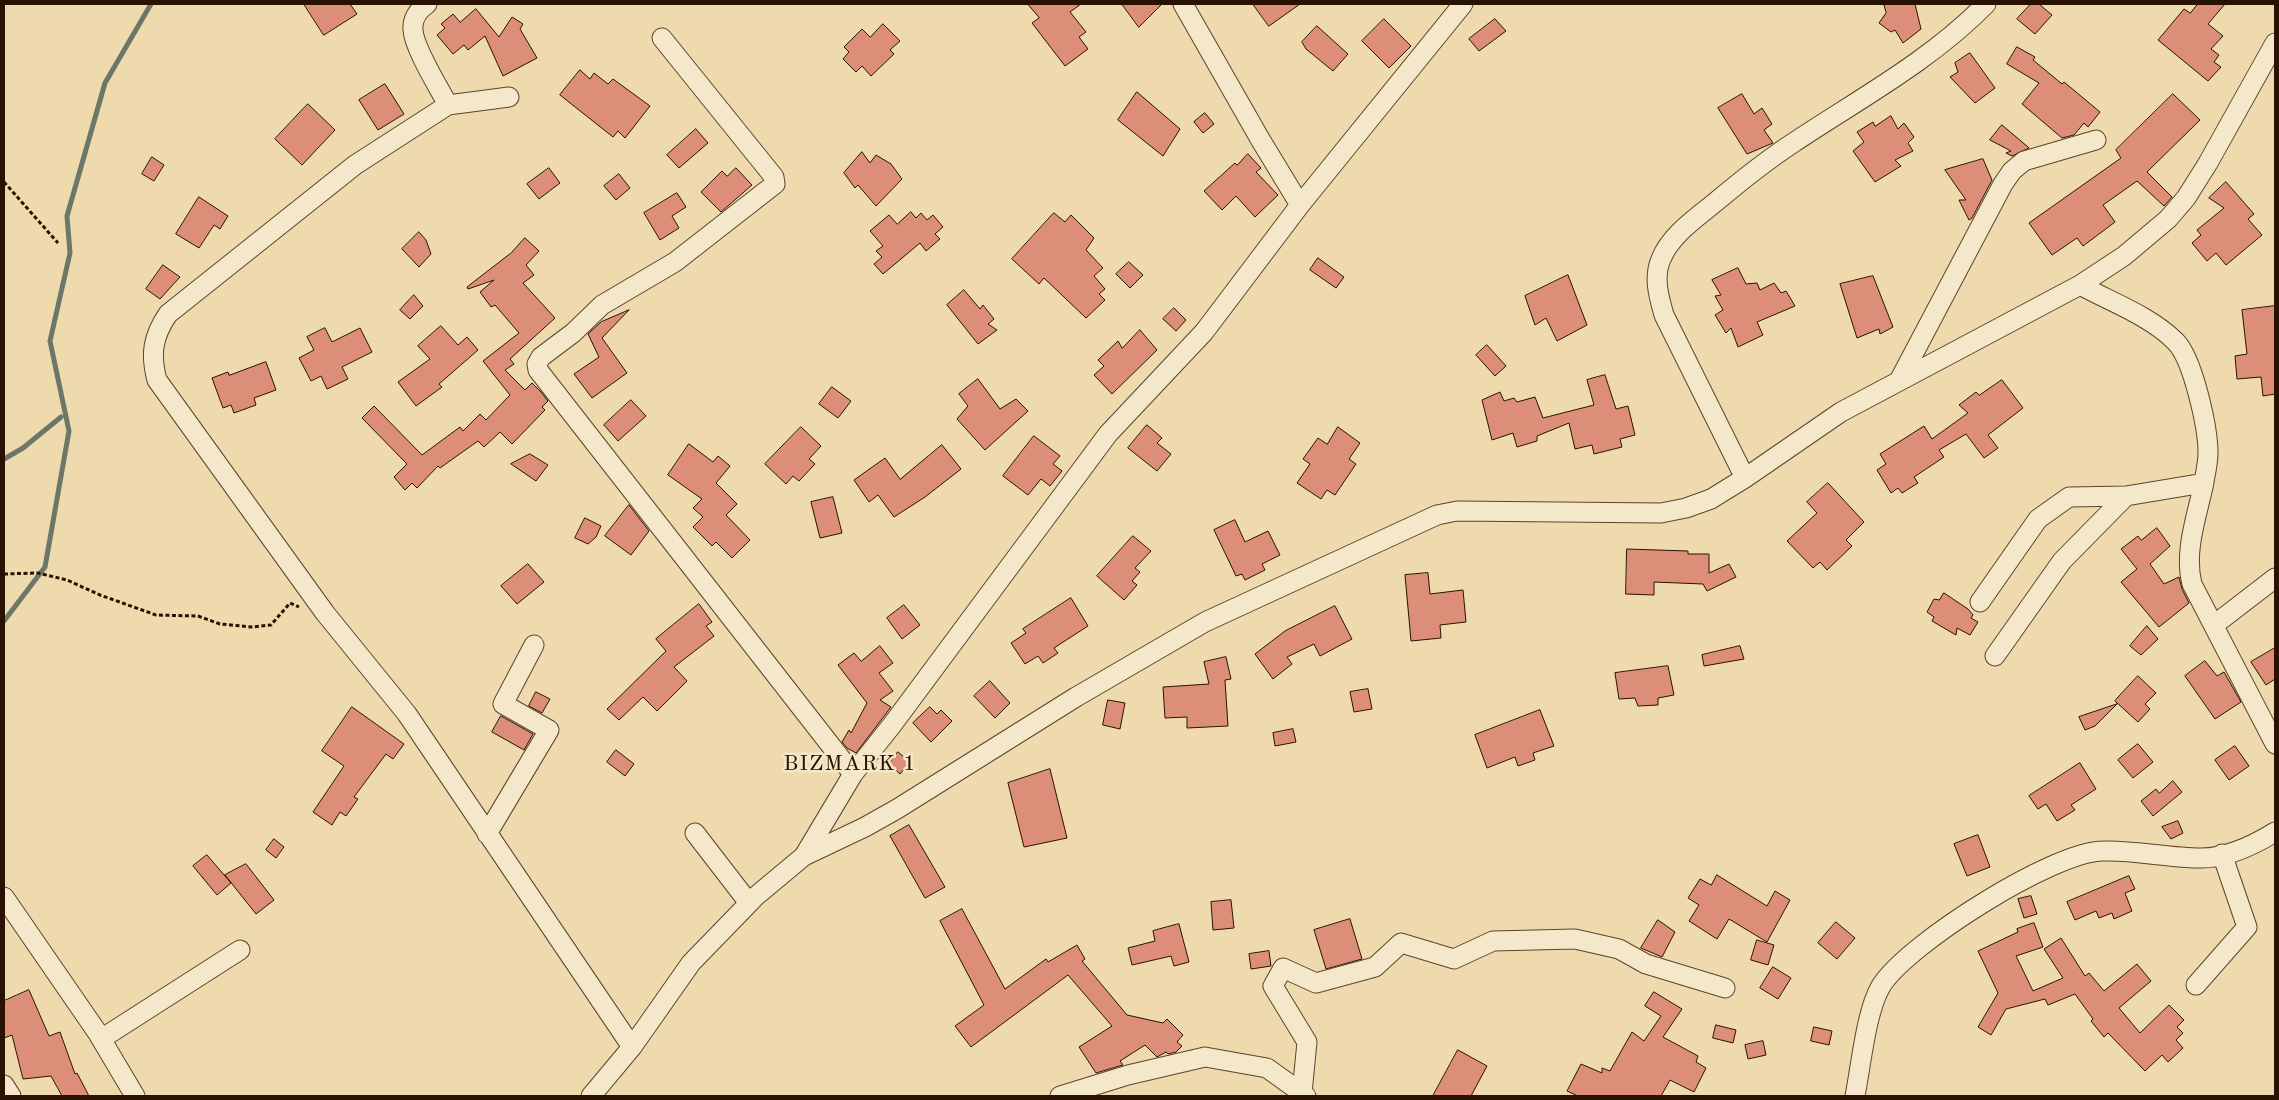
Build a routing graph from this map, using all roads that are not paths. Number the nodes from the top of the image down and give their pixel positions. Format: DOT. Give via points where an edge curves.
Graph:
graph roads {
  1 [pos="426,4"];
  2 [pos="1184,4"];
  3 [pos="1463,4"];
  4 [pos="1986,4"];
  5 [pos="662,38"];
  6 [pos="2275,43"];
  7 [pos="2275,74"];
  8 [pos="2254,82"];
  9 [pos="509,97"];
  10 [pos="448,106"];
  11 [pos="2096,140"];
  12 [pos="1300,205"];
  13 [pos="2080,285"];
  14 [pos="1900,379"];
  15 [pos="1745,478"];
  16 [pos="2204,483"];
  17 [pos="2126,496"];
  18 [pos="2275,578"];
  19 [pos="1980,602"];
  20 [pos="2214,625"];
  21 [pos="534,645"];
  22 [pos="1994,656"];
  23 [pos="2275,744"];
  24 [pos="853,774"];
  25 [pos="2275,832"];
  26 [pos="695,833"];
  27 [pos="487,834"];
  28 [pos="2222,854"];
  29 [pos="804,856"];
  30 [pos="4,897"];
  31 [pos="749,903"];
  32 [pos="240,950"];
  33 [pos="2196,985"];
  34 [pos="1725,988"];
  35 [pos="102,1039"];
  36 [pos="632,1047"];
  37 [pos="4,1085"];
  38 [pos="1304,1095"];
  39 [pos="11,1096"];
  40 [pos="135,1096"];
  41 [pos="591,1096"];
  42 [pos="1060,1096"];
  43 [pos="1855,1096"];
  1 -- 10 [label="street" via="413,21 414,37"];
  2 -- 12 [label="street"];
  3 -- 12 [label="street"];
  4 -- 15 [label="street" via="1920,61 1733,187 1672,240 1661,259 1657,277 1658,297 1664,315"];
  5 -- 24 [label="street" via="774,178 774,184 675,262 602,305 541,358 538,370"];
  6 -- 8 [label="street"];
  7 -- 8 [label="street"];
  8 -- 13 [label="street" via="2186,198 2168,219 2124,256"];
  9 -- 10 [label="street"];
  10 -- 27 [label="street" via="355,165 168,314 158,329 153,363 157,380 324,613 407,714"];
  11 -- 14 [label="street" via="2024,161 2012,171"];
  12 -- 24 [label="street" via="1204,332 1108,434"];
  13 -- 14 [label="street"];
  13 -- 16 [label="street" via="2161,328 2177,342 2186,356 2204,414 2208,453"];
  14 -- 15 [label="street" via="1841,412"];
  15 -- 29 [label="street" via="1711,499 1661,512 1457,511 1437,515 1205,622 1076,697 897,809"];
  16 -- 17 [label="street"];
  16 -- 20 [label="street" via="2188,568 2192,584"];
  17 -- 19 [label="street" via="2069,497 2038,519"];
  17 -- 22 [label="street" via="2062,561"];
  18 -- 20 [label="street"];
  20 -- 23 [label="street"];
  21 -- 27 [label="street" via="503,704 549,730"];
  24 -- 29 [label="street"];
  25 -- 28 [label="street" via="2255,844"];
  26 -- 31 [label="street"];
  27 -- 36 [label="street"];
  28 -- 33 [label="street" via="2247,927"];
  28 -- 43 [label="street" via="2202,858 2101,850 2076,855 1966,913 1912,954 1881,987 1873,1005"];
  29 -- 31 [label="street"];
  30 -- 35 [label="street"];
  31 -- 36 [label="street" via="691,963"];
  32 -- 35 [label="street"];
  34 -- 38 [label="street" via="1646,964 1619,949 1575,939 1493,941 1454,959 1401,943 1375,967 1316,983 1283,968 1273,986 1307,1042"];
  35 -- 40 [label="street"];
  36 -- 41 [label="street"];
  37 -- 39 [label="street"];
  38 -- 42 [label="street" via="1267,1068 1205,1057 1128,1075"];
}
